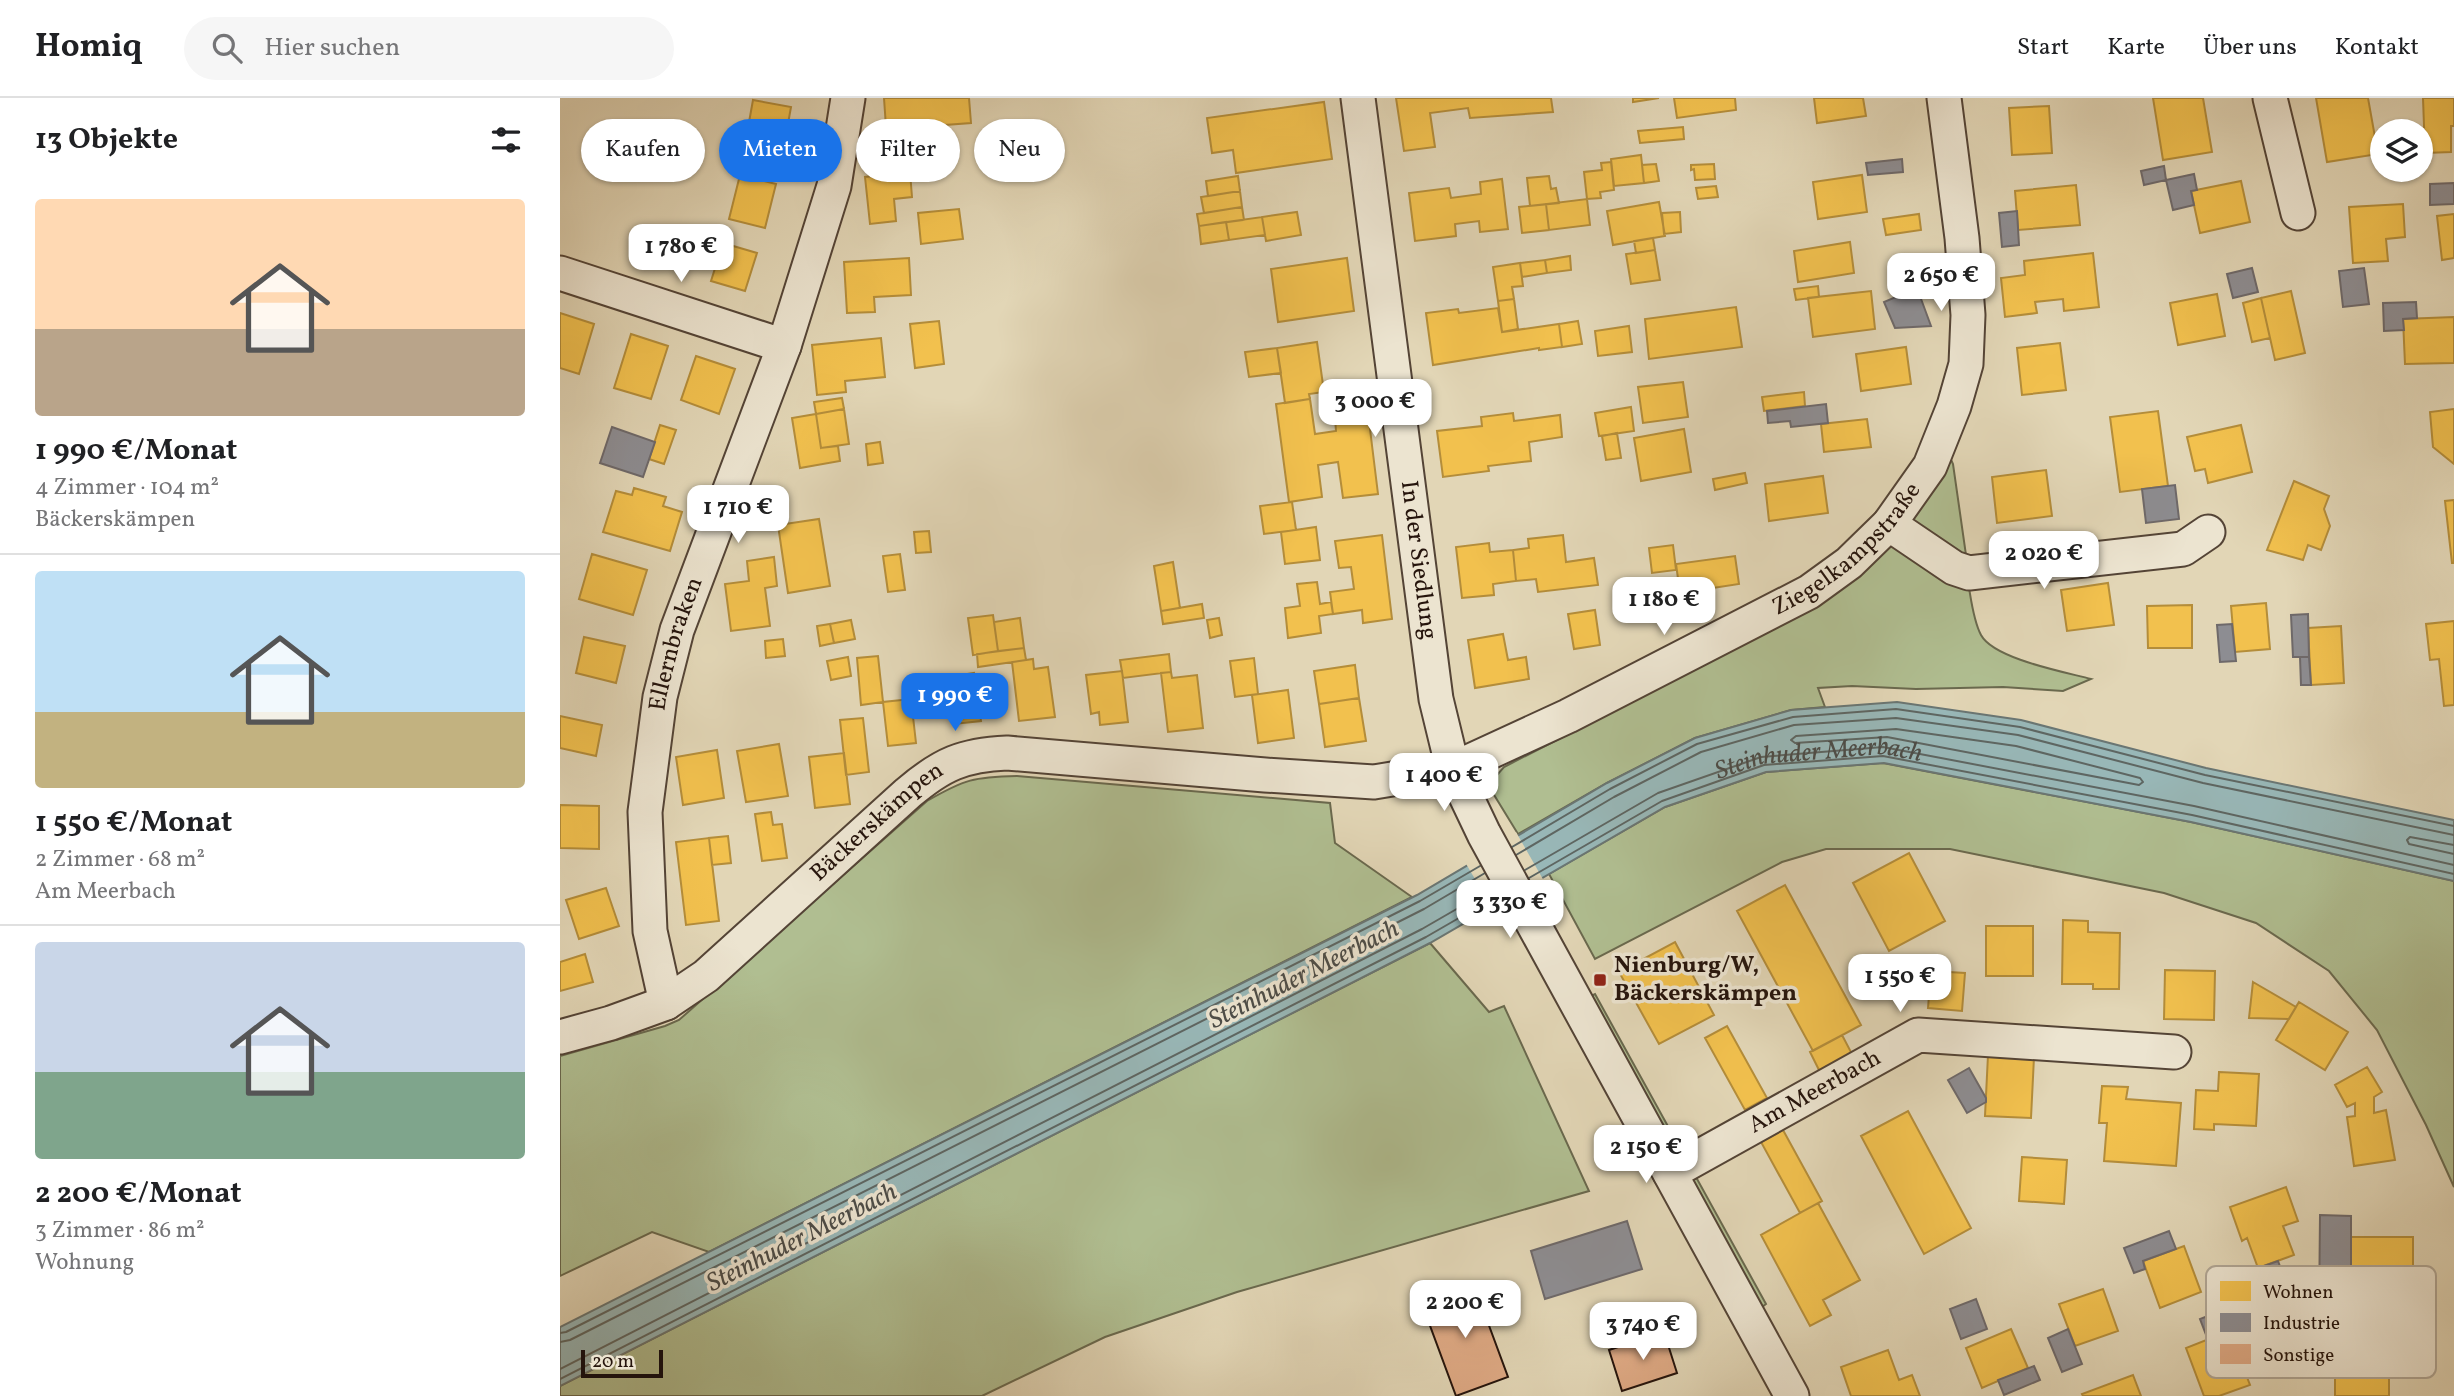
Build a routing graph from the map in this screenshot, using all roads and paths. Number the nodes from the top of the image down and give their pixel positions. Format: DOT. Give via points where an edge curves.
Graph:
graph roads {
  1 [pos="848,98"];
  2 [pos="1358,98"];
  3 [pos="1944,98"];
  4 [pos="2270,98"];
  5 [pos="2298,213"];
  6 [pos="560,272"];
  7 [pos="785,346"];
  8 [pos="1889,524"];
  9 [pos="2208,532"];
  10 [pos="1453,769"];
  11 [pos="666,1003"];
  12 [pos="560,1037"];
  13 [pos="2174,1052"];
  14 [pos="1670,1173"];
  15 [pos="1791,1396"];
  1 -- 7 [label="street, Ellernbraken" via="834,186"];
  2 -- 10 [label="street, In der Siedlung" via="1436,699"];
  3 -- 8 [label="street, Ziegelkampstraße" via="1962,238 1968,315 1966,364 1930,466"];
  4 -- 5 [label="street"];
  6 -- 7 [label="street"];
  7 -- 11 [label="street, Ellernbraken" via="677,630 660,697 645,813 650,931"];
  8 -- 9 [label="street" via="1954,568 1969,573 2183,549"];
  8 -- 10 [label="street, Ziegelkampstraße" via="1849,563 1809,592 1569,716"];
  10 -- 11 [label="street, Bäckerskämpen" via="1374,782 1007,753 978,754 951,762 908,793 706,976"];
  10 -- 14 [label="street" via="1522,906"];
  11 -- 12 [label="street, Bäckerskämpen"];
  13 -- 14 [label="street, Am Meerbach" via="1918,1035"];
  14 -- 15 [label="street"];
}
